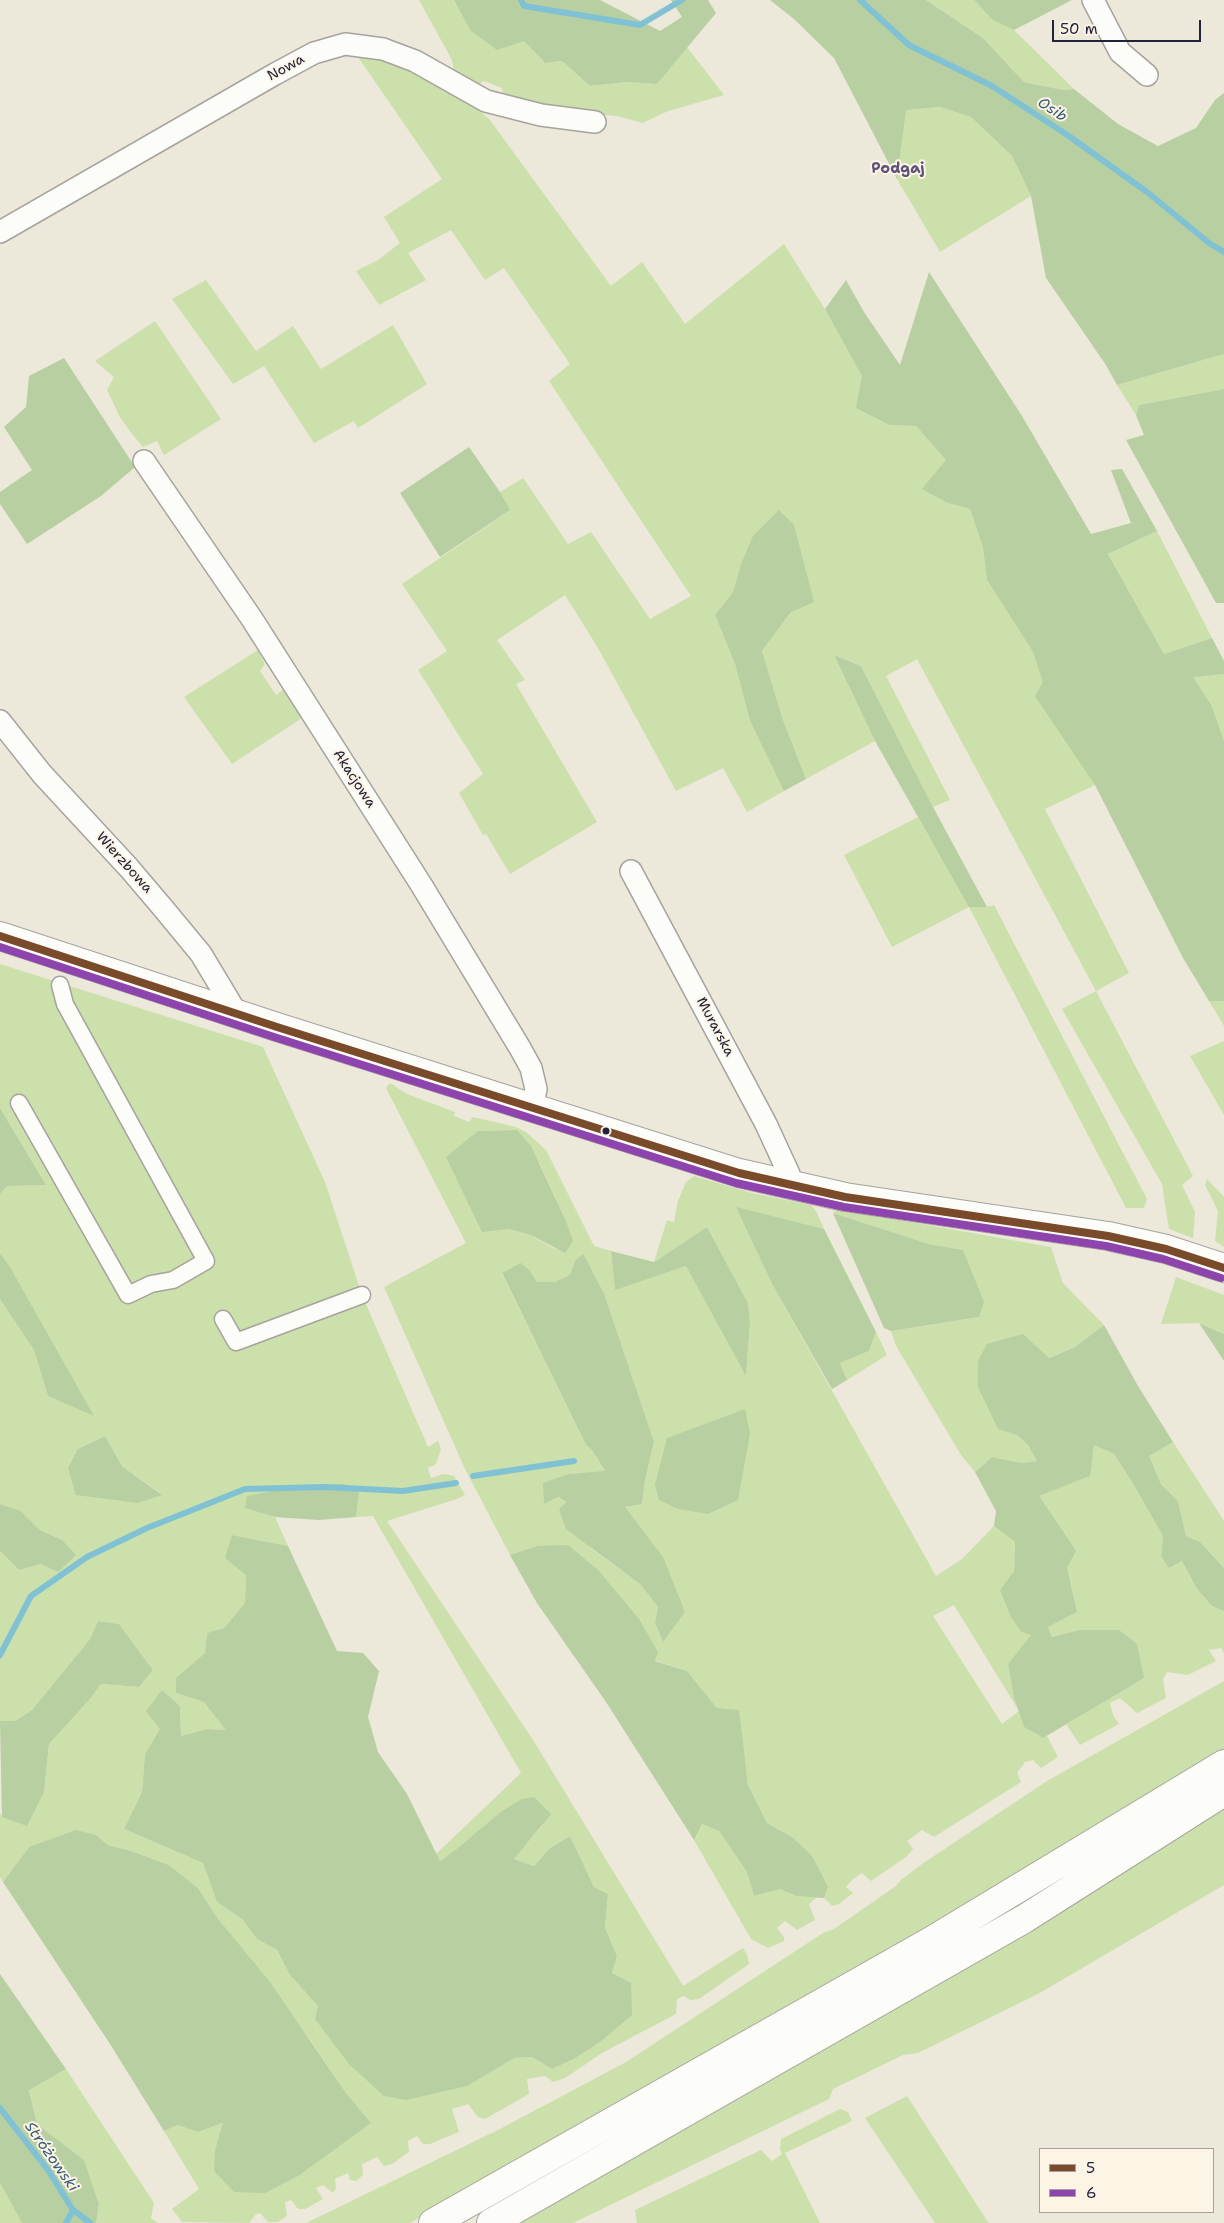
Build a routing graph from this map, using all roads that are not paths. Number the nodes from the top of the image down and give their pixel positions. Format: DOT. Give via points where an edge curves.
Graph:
graph roads {
  1 [pos="1093,0"];
  2 [pos="1147,75"];
  3 [pos="596,122"];
  4 [pos="0,232"];
  5 [pos="144,461"];
  6 [pos="0,721"];
  7 [pos="631,871"];
  8 [pos="0,936"];
  9 [pos="60,985"];
  10 [pos="237,1014"];
  11 [pos="19,1102"];
  12 [pos="532,1108"];
  13 [pos="788,1185"];
  14 [pos="1224,1268"];
  15 [pos="362,1295"];
  16 [pos="223,1319"];
  17 [pos="1224,1764"];
  18 [pos="1224,1792"];
  19 [pos="433,2223"];
  20 [pos="491,2223"];
  1 -- 2 [label="street" via="1120,52"];
  3 -- 4 [label="street, Nowa" via="541,115 486,101 414,61 382,49 345,44 314,53 275,74"];
  5 -- 12 [label="street, Akacjowa" via="262,636 422,886 515,1040 533,1075 536,1089"];
  6 -- 10 [label="street, Wierzbowa" via="42,774 130,868 185,934"];
  7 -- 13 [label="street, Murarska" via="766,1124 789,1174"];
  8 -- 10 [label="main road"];
  9 -- 11 [label="street" via="65,1004 206,1261 173,1280 151,1284 128,1295"];
  10 -- 12 [label="main road"];
  12 -- 13 [label="main road" via="684,1158"];
  13 -- 14 [label="main road" via="1108,1236"];
  15 -- 16 [label="street" via="236,1342"];
  17 -- 19 [label="main road" via="931,1941"];
  18 -- 20 [label="main road" via="1024,1919"];
}
